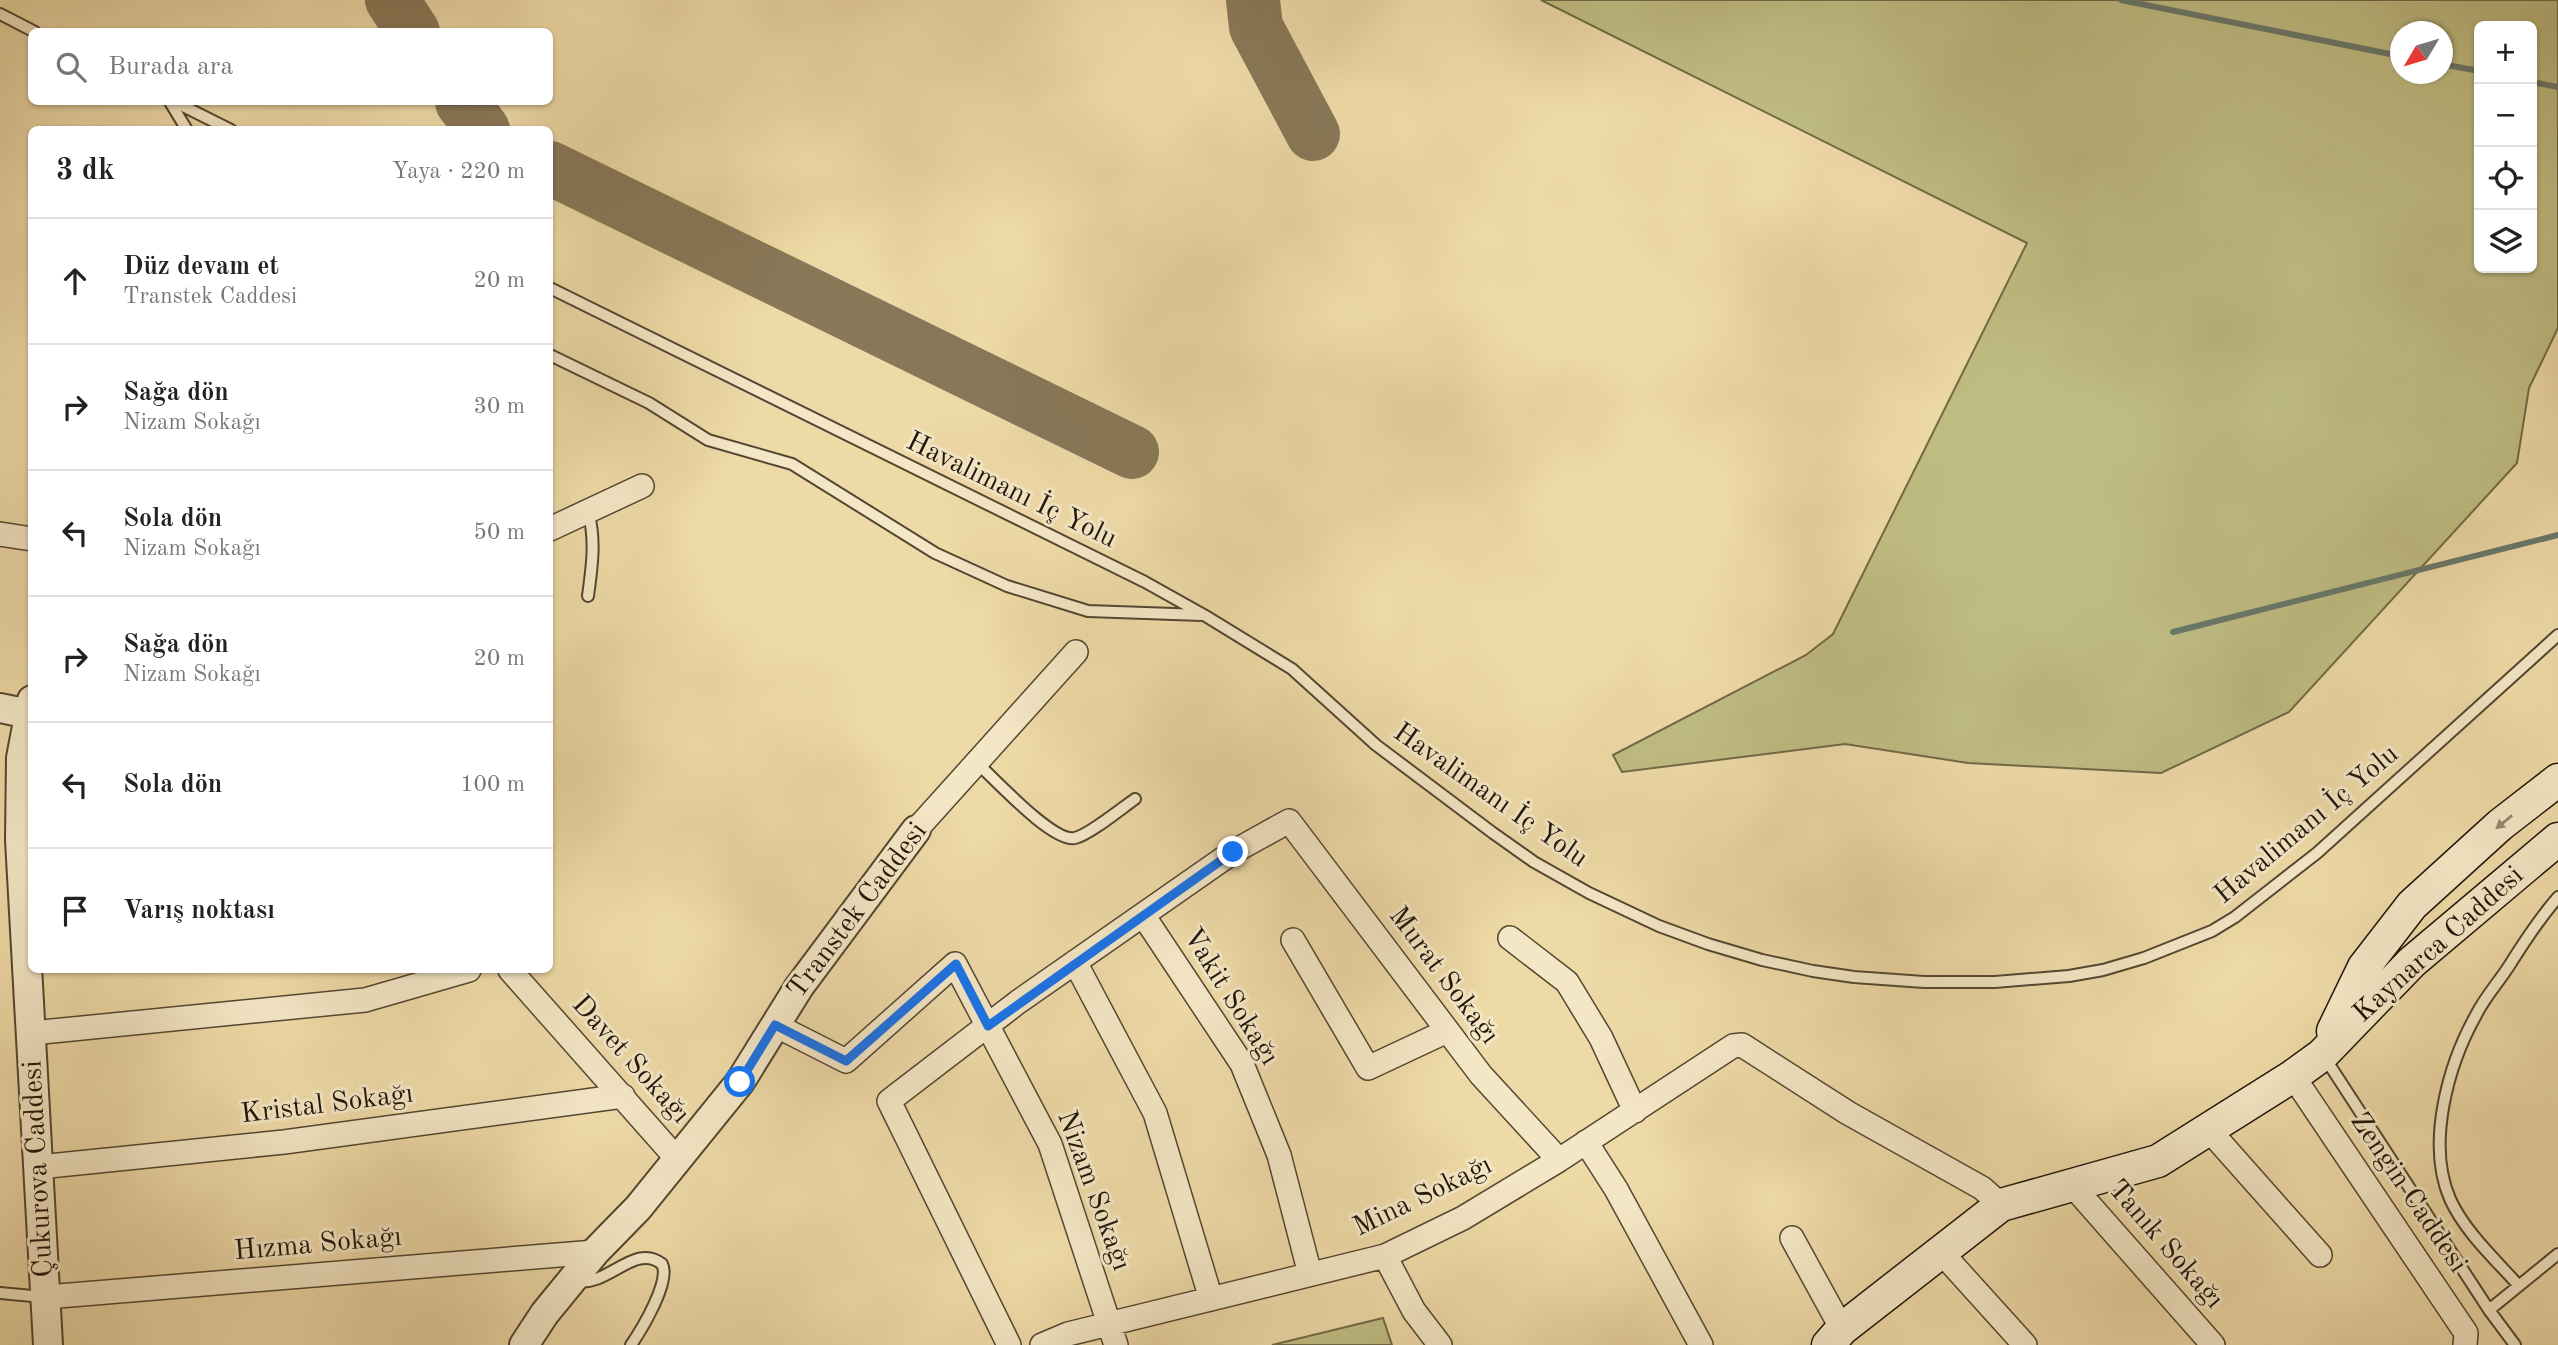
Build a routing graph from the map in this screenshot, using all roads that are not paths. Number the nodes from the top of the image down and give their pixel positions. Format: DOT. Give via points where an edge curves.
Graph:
graph roads {
  1 [pos="0,14"];
  2 [pos="28,28"];
  3 [pos="174,105"];
  4 [pos="178,105"];
  5 [pos="185,126"];
  6 [pos="223,126"];
  7 [pos="553,289"];
  8 [pos="553,356"];
  9 [pos="642,486"];
  10 [pos="588,511"];
  11 [pos="553,528"];
  12 [pos="0,534"];
  13 [pos="28,539"];
  14 [pos="588,596"];
  15 [pos="1204,615"];
  16 [pos="2558,635"];
  17 [pos="1076,652"];
  18 [pos="28,707"];
  19 [pos="0,708"];
  20 [pos="28,718"];
  21 [pos="977,763"];
  22 [pos="2558,780"];
  23 [pos="1135,799"];
  24 [pos="916,830"];
  25 [pos="2558,839"];
  26 [pos="2558,897"];
  27 [pos="1143,915"];
  28 [pos="1510,938"];
  29 [pos="1293,940"];
  30 [pos="1075,962"];
  31 [pos="28,969"];
  32 [pos="28,973"];
  33 [pos="459,973"];
  34 [pos="513,973"];
  35 [pos="775,1025"];
  36 [pos="988,1026"];
  37 [pos="1447,1031"];
  38 [pos="32,1033"];
  39 [pos="2322,1055"];
  40 [pos="2293,1076"];
  41 [pos="623,1096"];
  42 [pos="1635,1111"];
  43 [pos="2209,1130"];
  44 [pos="1586,1142"];
  45 [pos="678,1160"];
  46 [pos="1559,1160"];
  47 [pos="39,1167"];
  48 [pos="2072,1185"];
  49 [pos="2001,1205"];
  50 [pos="1792,1238"];
  51 [pos="596,1252"];
  52 [pos="1941,1252"];
  53 [pos="2320,1255"];
  54 [pos="2558,1255"];
  55 [pos="1385,1256"];
  56 [pos="1310,1274"];
  57 [pos="573,1280"];
  58 [pos="2519,1286"];
  59 [pos="0,1293"];
  60 [pos="46,1297"];
  61 [pos="1211,1298"];
  62 [pos="2489,1310"];
  63 [pos="1112,1334"];
  64 [pos="1835,1337"];
  65 [pos="48,1345"];
  66 [pos="524,1345"];
  67 [pos="631,1345"];
  68 [pos="1009,1345"];
  69 [pos="1042,1345"];
  70 [pos="1440,1345"];
  71 [pos="1701,1345"];
  72 [pos="2025,1345"];
  73 [pos="2213,1345"];
  74 [pos="2465,1345"];
  75 [pos="2515,1345"];
  1 -- 2 [label="lane"];
  3 -- 5 [label="lane"];
  4 -- 6 [label="lane"];
  7 -- 15 [label="lane, Havalimanı İç Yolu"];
  8 -- 15 [label="lane" via="649,402 708,440 792,464 935,553 1007,586 1088,611"];
  9 -- 10 [label="street"];
  10 -- 11 [label="street"];
  10 -- 14 [label="lane" via="594,545"];
  12 -- 13 [label="street"];
  15 -- 16 [label="lane, Havalimanı İç Yolu" via="1292,669 1376,745 1534,862 1589,893 1659,926 1762,960 1813,971 1924,982 2069,976 2144,958 2211,932 2317,853"];
  17 -- 21 [label="street, Transtek Caddesi"];
  18 -- 19 [label="street"];
  20 -- 31 [label="street, Çukurova Caddesi" via="21,758 20,840"];
  21 -- 23 [label="lane" via="1049,830 1066,838 1078,837"];
  21 -- 24 [label="street, Transtek Caddesi"];
  22 -- 39 [label="main road, Kaynarca Caddesi, one-way" via="2500,825 2412,905 2364,967"];
  24 -- 35 [label="street, Transtek Caddesi"];
  25 -- 39 [label="main road, Kaynarca Caddesi" via="2412,962"];
  26 -- 58 [label="lane" via="2475,1017 2453,1070 2440,1127 2441,1169 2450,1199 2468,1228"];
  27 -- 30 [label="street"];
  27 -- 37 [label="street, Murat Sokağı" via="1233,852 1289,821"];
  27 -- 56 [label="street, Vakit Sokağı" via="1242,1064 1279,1155"];
  28 -- 42 [label="street" via="1567,982 1601,1038"];
  29 -- 37 [label="street" via="1368,1068"];
  30 -- 36 [label="street"];
  30 -- 61 [label="street" via="1155,1114"];
  32 -- 38 [label="street, Çukurova Caddesi"];
  33 -- 38 [label="street" via="365,1000"];
  34 -- 41 [label="street, Davet Sokağı"];
  35 -- 36 [label="street, Nizam Sokağı" via="846,1061 956,964"];
  35 -- 45 [label="street, Transtek Caddesi" via="740,1082"];
  36 -- 63 [label="street, Nizam Sokağı" via="1051,1144"];
  36 -- 68 [label="street" via="890,1101"];
  37 -- 46 [label="street, Murat Sokağı"];
  38 -- 47 [label="street, Çukurova Caddesi"];
  39 -- 40 [label="main road, Kaynarca Caddesi"];
  39 -- 62 [label="lane"];
  40 -- 43 [label="main road, Kaynarca Caddesi"];
  40 -- 74 [label="street, Zengin Caddesi" via="2466,1333"];
  41 -- 45 [label="street, Davet Sokağı"];
  41 -- 47 [label="street, Kristal Sokağı" via="284,1142"];
  42 -- 44 [label="street, Mina Sokağı"];
  42 -- 49 [label="street, Mina Sokağı" via="1733,1046 1742,1045 1848,1114 1982,1188"];
  43 -- 48 [label="main road, Kaynarca Caddesi" via="2158,1161"];
  43 -- 53 [label="street"];
  44 -- 46 [label="street, Mina Sokağı"];
  44 -- 71 [label="street"];
  45 -- 51 [label="street, Transtek Caddesi"];
  46 -- 55 [label="street, Mina Sokağı" via="1463,1218"];
  47 -- 60 [label="street, Çukurova Caddesi"];
  48 -- 49 [label="main road, Kaynarca Caddesi"];
  48 -- 73 [label="street, Tanık Sokağı"];
  49 -- 52 [label="main road, Kaynarca Caddesi"];
  50 -- 64 [label="street"];
  51 -- 57 [label="street, Transtek Caddesi"];
  51 -- 60 [label="street, Hızma Sokağı"];
  52 -- 64 [label="main road, Kaynarca Caddesi"];
  52 -- 72 [label="street"];
  54 -- 58 [label="lane"];
  55 -- 56 [label="street, Mina Sokağı"];
  55 -- 70 [label="street" via="1414,1311"];
  56 -- 61 [label="street, Mina Sokağı"];
  57 -- 66 [label="street, Transtek Caddesi"];
  57 -- 67 [label="lane" via="593,1282 639,1259 654,1258 662,1264 665,1274"];
  58 -- 62 [label="lane"];
  59 -- 60 [label="lane"];
  60 -- 65 [label="street, Çukurova Caddesi"];
  61 -- 63 [label="street, Mina Sokağı"];
  62 -- 75 [label="lane"];
  63 -- 69 [label="street, Mina Sokağı" via="1068,1334"];
}
